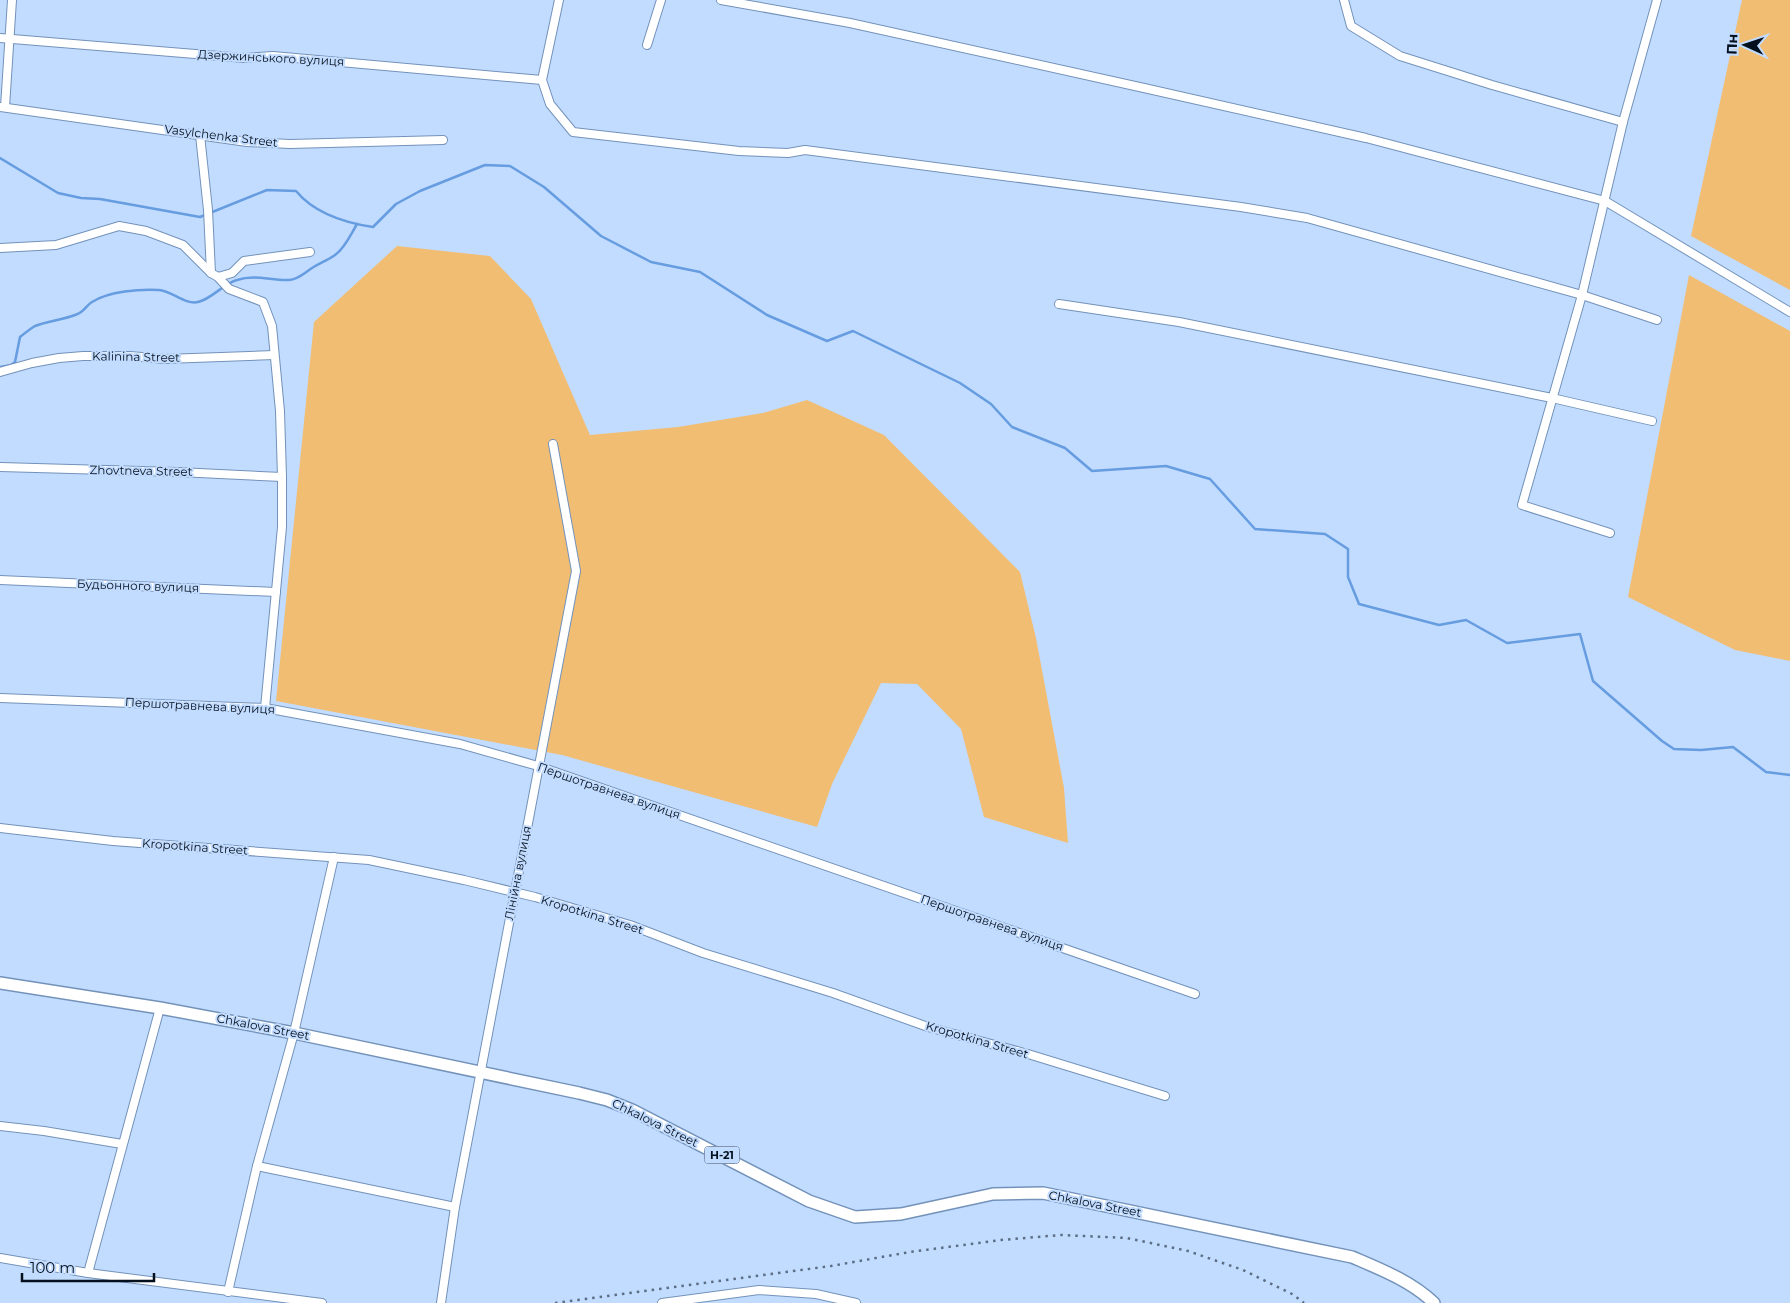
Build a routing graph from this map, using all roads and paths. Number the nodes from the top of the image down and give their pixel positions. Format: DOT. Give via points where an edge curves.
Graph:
graph roads {
  1 [pos="12,0"];
  2 [pos="559,0"];
  3 [pos="660,0"];
  4 [pos="721,0"];
  5 [pos="1344,0"];
  6 [pos="1657,0"];
  7 [pos="0,38"];
  8 [pos="10,39"];
  9 [pos="648,45"];
  10 [pos="542,80"];
  11 [pos="3,107"];
  12 [pos="1624,122"];
  13 [pos="200,135"];
  14 [pos="444,140"];
  15 [pos="1605,201"];
  16 [pos="0,248"];
  17 [pos="310,252"];
  18 [pos="215,275"];
  19 [pos="1582,295"];
  20 [pos="1059,304"];
  21 [pos="1790,312"];
  22 [pos="1657,320"];
  23 [pos="274,355"];
  24 [pos="0,372"];
  25 [pos="1552,398"];
  26 [pos="1652,421"];
  27 [pos="553,444"];
  28 [pos="0,467"];
  29 [pos="282,477"];
  30 [pos="1610,533"];
  31 [pos="0,580"];
  32 [pos="276,592"];
  33 [pos="0,698"];
  34 [pos="265,708"];
  35 [pos="538,766"];
  36 [pos="0,828"];
  37 [pos="334,857"];
  38 [pos="515,892"];
  39 [pos="0,983"];
  40 [pos="1195,994"];
  41 [pos="160,1008"];
  42 [pos="294,1032"];
  43 [pos="481,1071"];
  44 [pos="1165,1096"];
  45 [pos="0,1126"];
  46 [pos="122,1144"];
  47 [pos="257,1166"];
  48 [pos="455,1207"];
  49 [pos="0,1258"];
  50 [pos="88,1274"];
  51 [pos="228,1292"];
  52 [pos="322,1303"];
  53 [pos="441,1303"];
  54 [pos="662,1303"];
  55 [pos="856,1303"];
  56 [pos="1434,1303"];
  1 -- 8 [label="street"];
  2 -- 10 [label="street"];
  3 -- 9 [label="street"];
  4 -- 15 [label="street" via="850,23 1366,138"];
  5 -- 12 [label="street" via="1351,26 1400,56"];
  6 -- 12 [label="street"];
  7 -- 8 [label="street, Дзержинського вулиця"];
  8 -- 10 [label="street, Дзержинського вулиця" via="244,58 273,56"];
  8 -- 11 [label="street"];
  10 -- 19 [label="street" via="550,104 573,132 739,151 788,153 805,150 1307,218"];
  11 -- 13 [label="street, Vasylchenka Street"];
  12 -- 15 [label="street"];
  13 -- 14 [label="street, Vasylchenka Street" via="290,144"];
  13 -- 18 [label="street"];
  15 -- 19 [label="street"];
  15 -- 21 [label="street"];
  16 -- 18 [label="street" via="56,246 119,226 146,231 183,245"];
  17 -- 18 [label="street" via="244,261 232,273"];
  18 -- 23 [label="street" via="227,287 262,302 272,326"];
  19 -- 22 [label="street"];
  19 -- 25 [label="street"];
  20 -- 25 [label="street" via="1179,322"];
  23 -- 24 [label="street, Kalinina Street" via="83,356 32,363"];
  23 -- 29 [label="street"];
  25 -- 26 [label="street"];
  25 -- 30 [label="street" via="1522,505"];
  27 -- 35 [label="street, Лінійна вулиця" via="576,571"];
  28 -- 29 [label="street, Zhovtneva Street"];
  29 -- 32 [label="street" via="282,528"];
  31 -- 32 [label="street, Будьонного вулиця"];
  32 -- 34 [label="street"];
  33 -- 34 [label="street, Першотравнева вулиця"];
  34 -- 35 [label="street, Першотравнева вулиця" via="460,744"];
  35 -- 38 [label="street, Лінійна вулиця"];
  35 -- 40 [label="street, Першотравнева вулиця"];
  36 -- 37 [label="street, Kropotkina Street"];
  37 -- 38 [label="street, Kropotkina Street" via="368,860"];
  37 -- 42 [label="street"];
  38 -- 43 [label="street, Лінійна вулиця"];
  38 -- 44 [label="street, Kropotkina Street" via="630,925 928,1027"];
  39 -- 41 [label="main road, Chkalova Street / Н-21"];
  41 -- 42 [label="main road, Chkalova Street / Н-21"];
  41 -- 46 [label="street"];
  42 -- 43 [label="main road, Chkalova Street / Н-21"];
  42 -- 47 [label="street"];
  43 -- 48 [label="street, Лінійна вулиця"];
  43 -- 56 [label="main road, Chkalova Street / Н-21" via="607,1100 810,1201 855,1217 901,1214 993,1194 1043,1193 1352,1257 1388,1272"];
  45 -- 46 [label="street"];
  46 -- 50 [label="street"];
  47 -- 48 [label="street"];
  47 -- 51 [label="street"];
  48 -- 53 [label="street, Лінійна вулиця"];
  49 -- 50 [label="street"];
  50 -- 51 [label="street"];
  51 -- 52 [label="street"];
  54 -- 55 [label="street" via="758,1290 816,1294"];
}
